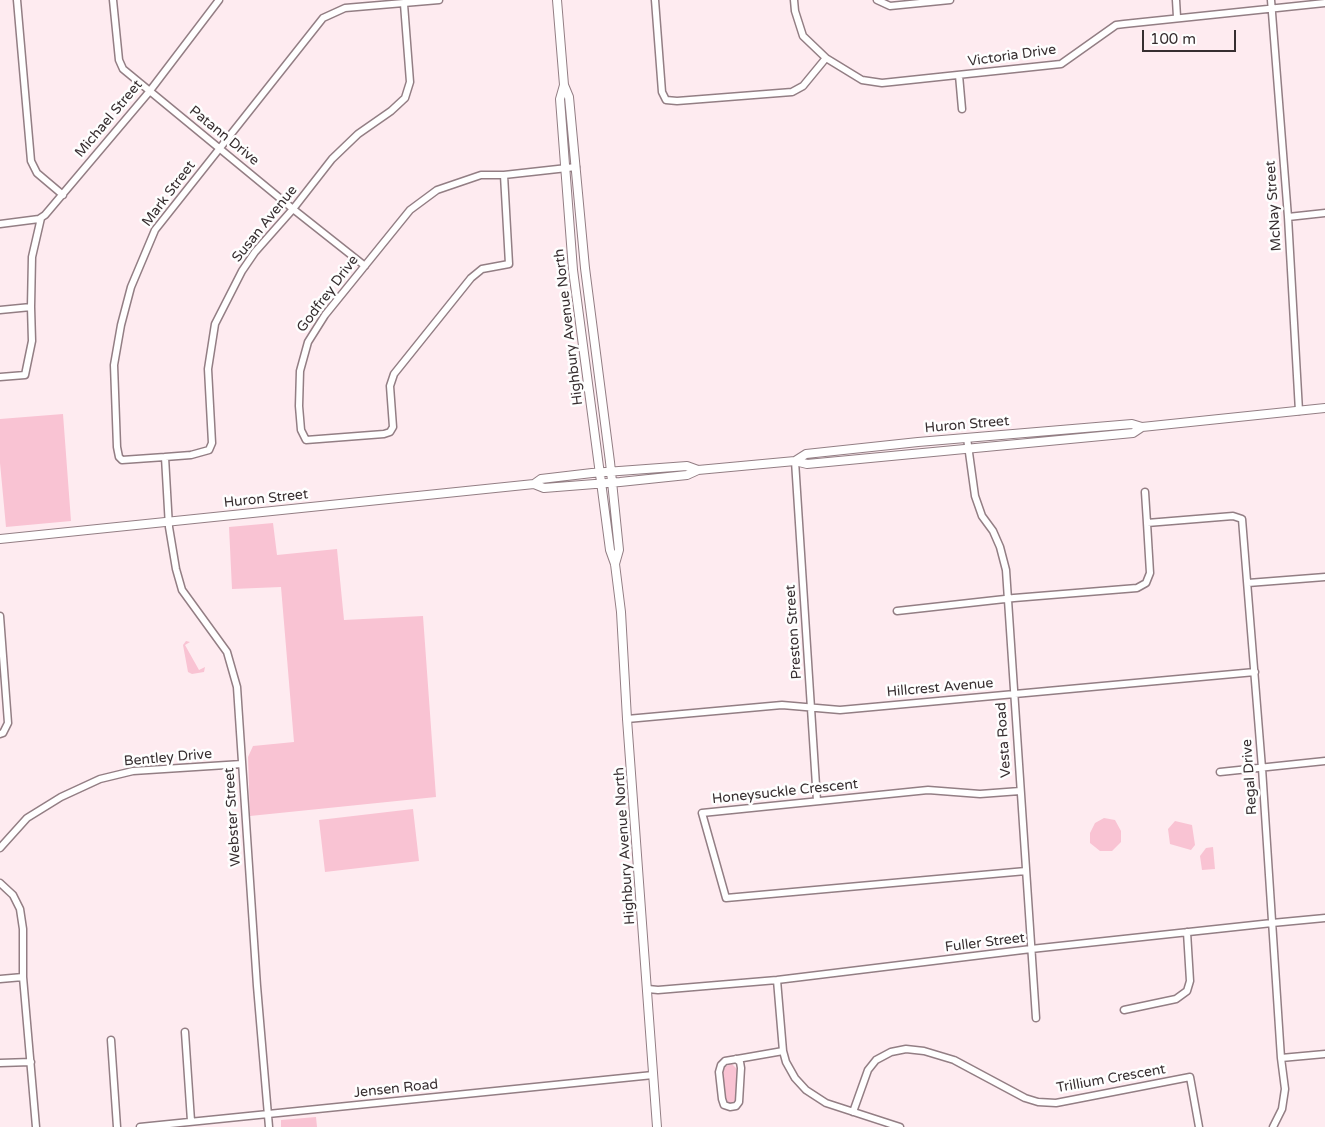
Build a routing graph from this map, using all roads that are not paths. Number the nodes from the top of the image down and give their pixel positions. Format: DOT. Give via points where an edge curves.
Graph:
graph roads {
  1 [pos="17,0"];
  2 [pos="113,0"];
  3 [pos="220,0"];
  4 [pos="439,0"];
  5 [pos="557,0"];
  6 [pos="655,0"];
  7 [pos="794,0"];
  8 [pos="877,0"];
  9 [pos="950,0"];
  10 [pos="1176,0"];
  11 [pos="1271,0"];
  12 [pos="1325,3"];
  13 [pos="404,4"];
  14 [pos="1272,8"];
  15 [pos="1177,18"];
  16 [pos="826,58"];
  17 [pos="959,75"];
  18 [pos="564,85"];
  19 [pos="149,92"];
  20 [pos="962,109"];
  21 [pos="220,148"];
  22 [pos="576,166"];
  23 [pos="566,167"];
  24 [pos="504,175"];
  25 [pos="63,194"];
  26 [pos="293,209"];
  27 [pos="1325,213"];
  28 [pos="1288,217"];
  29 [pos="40,218"];
  30 [pos="0,224"];
  31 [pos="365,266"];
  32 [pos="30,307"];
  33 [pos="0,310"];
  34 [pos="0,377"];
  35 [pos="1325,408"];
  36 [pos="1299,411"];
  37 [pos="1142,427"];
  38 [pos="967,438"];
  39 [pos="969,448"];
  40 [pos="164,457"];
  41 [pos="795,461"];
  42 [pos="698,470"];
  43 [pos="611,472"];
  44 [pos="600,473"];
  45 [pos="612,482"];
  46 [pos="602,483"];
  47 [pos="534,484"];
  48 [pos="1144,492"];
  49 [pos="169,521"];
  50 [pos="1147,523"];
  51 [pos="0,539"];
  52 [pos="615,564"];
  53 [pos="1325,576"];
  54 [pos="1248,584"];
  55 [pos="1007,599"];
  56 [pos="897,611"];
  57 [pos="0,616"];
  58 [pos="1,658"];
  59 [pos="1255,672"];
  60 [pos="1014,694"];
  61 [pos="812,708"];
  62 [pos="627,719"];
  63 [pos="0,734"];
  64 [pos="1325,761"];
  65 [pos="242,764"];
  66 [pos="1262,768"];
  67 [pos="1220,772"];
  68 [pos="1020,791"];
  69 [pos="818,801"];
  70 [pos="0,848"];
  71 [pos="1026,871"];
  72 [pos="0,883"];
  73 [pos="1325,918"];
  74 [pos="1272,923"];
  75 [pos="1187,932"];
  76 [pos="1031,949"];
  77 [pos="23,977"];
  78 [pos="0,979"];
  79 [pos="777,980"];
  80 [pos="648,989"];
  81 [pos="1124,1010"];
  82 [pos="1036,1018"];
  83 [pos="186,1032"];
  84 [pos="111,1040"];
  85 [pos="783,1052"];
  86 [pos="1325,1054"];
  87 [pos="1280,1058"];
  88 [pos="736,1060"];
  89 [pos="32,1062"];
  90 [pos="0,1063"];
  91 [pos="653,1075"];
  92 [pos="853,1112"];
  93 [pos="269,1115"];
  94 [pos="191,1121"];
  95 [pos="36,1127"];
  96 [pos="117,1127"];
  97 [pos="140,1127"];
  98 [pos="270,1127"];
  99 [pos="657,1127"];
  100 [pos="900,1127"];
  101 [pos="1199,1127"];
  102 [pos="1273,1127"];
  1 -- 25 [label="street" via="31,160 38,173"];
  2 -- 19 [label="street, Patann Drive" via="119,60 123,69"];
  3 -- 19 [label="street, Michael Street"];
  4 -- 13 [label="street, Mark Street"];
  5 -- 18 [label="main road, Highbury Avenue North"];
  6 -- 16 [label="street" via="662,92 666,100 792,92 803,86"];
  7 -- 16 [label="street, Victoria Drive" via="803,36"];
  8 -- 9 [label="street" via="890,6"];
  10 -- 15 [label="street"];
  11 -- 14 [label="street, McNay Street"];
  12 -- 14 [label="street, Victoria Drive"];
  13 -- 21 [label="street, Mark Street" via="344,8 323,18"];
  13 -- 26 [label="street, Susan Avenue" via="410,82 404,98 332,159"];
  14 -- 15 [label="street, Victoria Drive"];
  14 -- 28 [label="street, McNay Street"];
  15 -- 17 [label="street, Victoria Drive" via="1116,25 1061,64"];
  16 -- 17 [label="street, Victoria Drive" via="862,80 882,83"];
  17 -- 20 [label="street"];
  18 -- 22 [label="main road, Highbury Avenue North" via="569,97"];
  18 -- 23 [label="main road, Highbury Avenue North" via="560,99"];
  19 -- 21 [label="street, Patann Drive"];
  19 -- 25 [label="street, Michael Street"];
  21 -- 26 [label="street, Patann Drive"];
  21 -- 40 [label="street, Mark Street" via="155,230 131,287 121,325 114,365 119,456 122,460"];
  22 -- 23 [label="street, Godfrey Drive"];
  22 -- 43 [label="main road, Highbury Avenue North" via="585,268"];
  23 -- 24 [label="street, Godfrey Drive"];
  23 -- 44 [label="main road, Highbury Avenue North" via="573,270"];
  24 -- 31 [label="street, Godfrey Drive" via="481,175 437,190 410,210"];
  24 -- 31 [label="street, Godfrey Drive" via="509,264 482,268 471,278 394,374 390,386 390,432 306,440 301,430 299,406 300,371 308,342 325,315"];
  25 -- 29 [label="street, Michael Street"];
  26 -- 31 [label="street, Patann Drive"];
  26 -- 40 [label="street, Susan Avenue" via="242,271 216,324 208,369 212,443 209,450"];
  27 -- 28 [label="street"];
  28 -- 36 [label="street, McNay Street"];
  29 -- 30 [label="street"];
  29 -- 32 [label="street" via="32,257"];
  32 -- 33 [label="street"];
  32 -- 34 [label="street" via="32,341 25,375"];
  35 -- 36 [label="main road, Huron Street"];
  36 -- 37 [label="main road, Huron Street"];
  37 -- 38 [label="main road, Huron Street" via="1132,424"];
  37 -- 39 [label="main road, Huron Street" via="1132,433"];
  38 -- 39 [label="street, Vesta Road"];
  38 -- 41 [label="main road, Huron Street" via="806,454"];
  39 -- 41 [label="main road, Huron Street" via="807,464"];
  39 -- 55 [label="street, Vesta Road" via="975,496 1004,562"];
  40 -- 49 [label="street"];
  41 -- 42 [label="main road, Huron Street"];
  41 -- 61 [label="street, Preston Street"];
  42 -- 43 [label="main road, Huron Street" via="687,466"];
  42 -- 45 [label="main road, Huron Street" via="687,475"];
  43 -- 44 [label="main road, Huron Street"];
  43 -- 45 [label="main road, Highbury Avenue North"];
  44 -- 46 [label="main road, Highbury Avenue North"];
  44 -- 47 [label="main road, Huron Street" via="541,479"];
  45 -- 46 [label="main road, Huron Street"];
  45 -- 52 [label="main road, Highbury Avenue North" via="619,550"];
  46 -- 47 [label="main road, Huron Street" via="544,488"];
  46 -- 52 [label="main road, Highbury Avenue North" via="610,550"];
  47 -- 49 [label="main road, Huron Street"];
  48 -- 50 [label="street"];
  49 -- 51 [label="main road, Huron Street"];
  49 -- 65 [label="street, Webster Street" via="182,590 227,652 236,687"];
  50 -- 54 [label="street, Regal Drive" via="1233,516 1242,519"];
  50 -- 55 [label="street" via="1150,573 1146,583 1137,588"];
  52 -- 62 [label="main road, Highbury Avenue North" via="622,612"];
  53 -- 54 [label="street"];
  54 -- 59 [label="street, Regal Drive"];
  55 -- 56 [label="street"];
  55 -- 60 [label="street, Vesta Road"];
  57 -- 58 [label="street"];
  58 -- 63 [label="street" via="8,722"];
  59 -- 60 [label="street, Hillcrest Avenue"];
  59 -- 66 [label="street, Regal Drive"];
  60 -- 61 [label="street, Hillcrest Avenue" via="840,710"];
  60 -- 68 [label="street, Vesta Road"];
  61 -- 62 [label="street, Hillcrest Avenue" via="782,705"];
  61 -- 69 [label="street, Preston Street"];
  62 -- 80 [label="main road, Highbury Avenue North"];
  64 -- 66 [label="street"];
  65 -- 70 [label="street, Bentley Drive" via="133,771 100,779 26,818"];
  65 -- 93 [label="street, Webster Street"];
  66 -- 67 [label="street"];
  66 -- 74 [label="street, Regal Drive"];
  68 -- 69 [label="street, Honeysuckle Crescent" via="980,794 928,790"];
  68 -- 71 [label="street, Vesta Road"];
  69 -- 71 [label="street, Honeysuckle Crescent" via="702,813 726,898"];
  71 -- 76 [label="street, Vesta Road"];
  72 -- 77 [label="street" via="13,895 20,909"];
  73 -- 74 [label="street, Fuller Street"];
  74 -- 75 [label="street, Fuller Street"];
  74 -- 87 [label="street, Regal Drive"];
  75 -- 76 [label="street, Fuller Street"];
  75 -- 81 [label="street" via="1190,981 1187,992 1176,999"];
  76 -- 79 [label="street, Fuller Street"];
  76 -- 82 [label="street, Vesta Road"];
  77 -- 78 [label="street"];
  77 -- 89 [label="street"];
  79 -- 80 [label="street, Fuller Street"];
  79 -- 85 [label="street"];
  80 -- 91 [label="main road, Highbury Avenue North"];
  83 -- 94 [label="street"];
  84 -- 96 [label="street"];
  85 -- 88 [label="street"];
  85 -- 92 [label="street" via="795,1078 806,1090 826,1103"];
  86 -- 87 [label="street"];
  87 -- 102 [label="street, Regal Drive" via="1285,1090 1282,1109"];
  88 -- 88 [label="street" via="723,1062 719,1068 722,1100 730,1107 740,1102 741,1068"];
  89 -- 90 [label="street"];
  89 -- 95 [label="street"];
  91 -- 93 [label="street, Jensen Road"];
  91 -- 99 [label="main road, Highbury Avenue North"];
  92 -- 100 [label="street"];
  92 -- 101 [label="street, Trillium Crescent" via="868,1070 876,1060 906,1048 954,1060 1038,1102 1056,1103 1190,1077"];
  93 -- 94 [label="street, Jensen Road"];
  93 -- 98 [label="street, Webster Street"];
  94 -- 97 [label="street, Jensen Road"];
}
